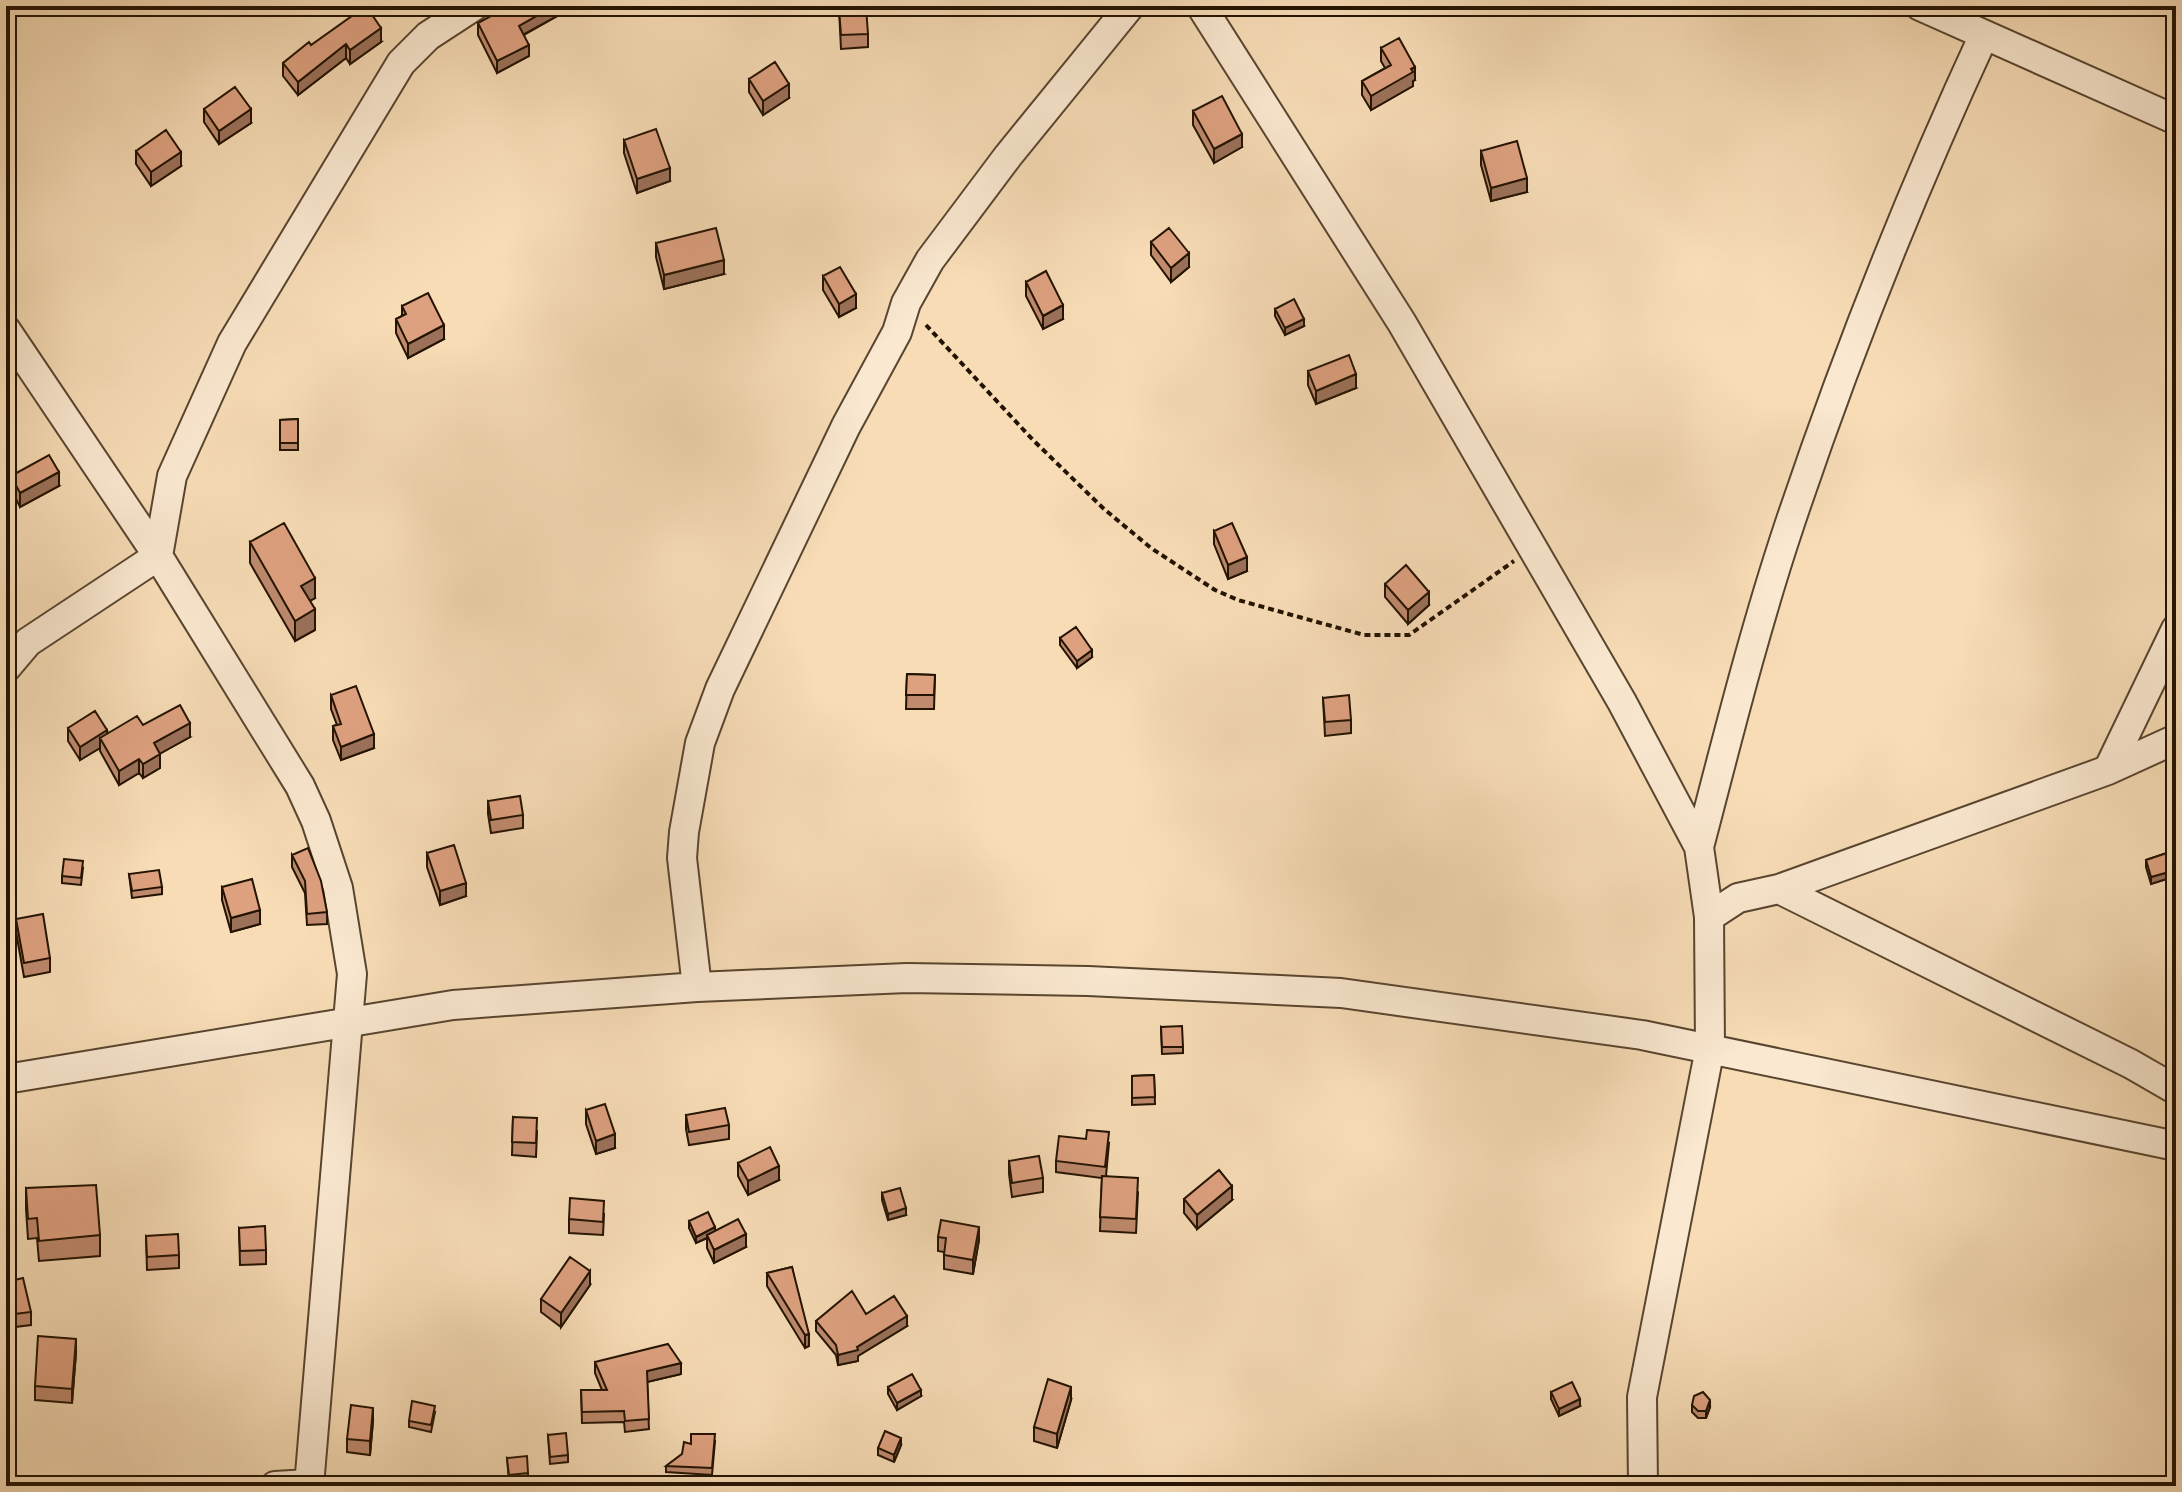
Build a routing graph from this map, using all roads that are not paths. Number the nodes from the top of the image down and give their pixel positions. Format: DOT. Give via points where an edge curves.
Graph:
graph roads {
  1 [pos="434,6"];
  2 [pos="474,6"];
  3 [pos="1130,6"];
  4 [pos="1201,6"];
  5 [pos="1920,6"];
  6 [pos="1984,35"];
  7 [pos="428,36"];
  8 [pos="2176,120"];
  9 [pos="6,330"];
  10 [pos="158,556"];
  11 [pos="2176,629"];
  12 [pos="6,668"];
  13 [pos="2176,739"];
  14 [pos="2108,770"];
  15 [pos="1699,847"];
  16 [pos="1779,889"];
  17 [pos="1709,917"];
  18 [pos="697,987"];
  19 [pos="348,1022"];
  20 [pos="1710,1048"];
  21 [pos="6,1079"];
  22 [pos="2176,1090"];
  23 [pos="2176,1146"];
  24 [pos="309,1485"];
  25 [pos="275,1486"];
  26 [pos="1643,1486"];
  1 -- 7 [label="street"];
  2 -- 7 [label="street"];
  3 -- 18 [label="street" via="930,260 720,689 700,743 682,858"];
  4 -- 15 [label="street" via="1402,323 1622,702"];
  5 -- 6 [label="street"];
  6 -- 8 [label="street"];
  6 -- 15 [label="street" via="1876,285 1789,525"];
  7 -- 10 [label="street" via="401,63 361,124 232,343 172,476"];
  9 -- 10 [label="street"];
  10 -- 12 [label="street" via="28,642"];
  10 -- 19 [label="street" via="300,786 316,821 345,922 352,974"];
  11 -- 14 [label="street"];
  13 -- 14 [label="street"];
  14 -- 16 [label="street"];
  15 -- 17 [label="street"];
  16 -- 17 [label="street" via="1738,898"];
  16 -- 22 [label="street"];
  17 -- 20 [label="street"];
  18 -- 19 [label="street" via="453,1005"];
  18 -- 20 [label="street" via="907,978 1341,993"];
  19 -- 21 [label="street"];
  19 -- 24 [label="street"];
  20 -- 23 [label="street"];
  20 -- 26 [label="street" via="1642,1397"];
  24 -- 25 [label="street"];
}
